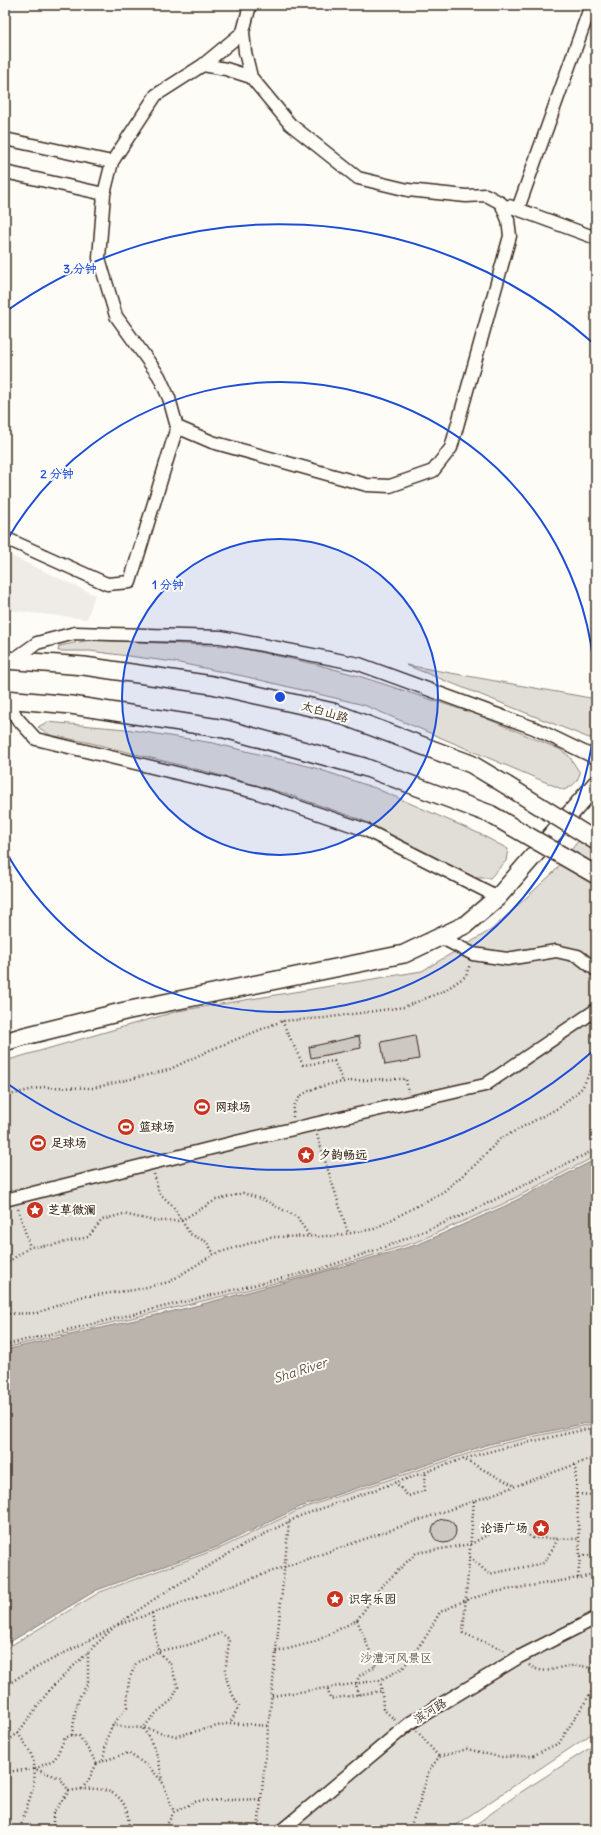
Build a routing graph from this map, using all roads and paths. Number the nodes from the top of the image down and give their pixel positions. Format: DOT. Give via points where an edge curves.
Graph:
graph roads {
  1 [pos="250,5"];
  2 [pos="591,5"];
  3 [pos="243,32"];
  4 [pos="203,65"];
  5 [pos="251,78"];
  6 [pos="5,139"];
  7 [pos="112,162"];
  8 [pos="5,172"];
  9 [pos="104,194"];
  10 [pos="501,203"];
  11 [pos="520,203"];
  12 [pos="596,238"];
  13 [pos="177,427"];
  14 [pos="5,538"];
  15 [pos="8,660"];
  16 [pos="6,699"];
  17 [pos="596,758"];
  18 [pos="596,784"];
  19 [pos="596,840"];
  20 [pos="596,875"];
  21 [pos="498,897"];
  22 [pos="440,937"];
  23 [pos="473,954"];
  24 [pos="596,970"];
  25 [pos="596,1010"];
  26 [pos="282,1021"];
  27 [pos="5,1042"];
  28 [pos="596,1061"];
  29 [pos="594,1069"];
  30 [pos="343,1082"];
  31 [pos="5,1096"];
  32 [pos="409,1102"];
  33 [pos="314,1124"];
  34 [pos="292,1129"];
  35 [pos="596,1149"];
  36 [pos="151,1163"];
  37 [pos="10,1198"];
  38 [pos="180,1221"];
  39 [pos="348,1233"];
  40 [pos="310,1237"];
  41 [pos="30,1247"];
  42 [pos="214,1254"];
  43 [pos="5,1264"];
  44 [pos="5,1314"];
  45 [pos="5,1345"];
  46 [pos="596,1428"];
  47 [pos="596,1457"];
  48 [pos="463,1459"];
  49 [pos="575,1465"];
  50 [pos="426,1471"];
  51 [pos="395,1482"];
  52 [pos="515,1486"];
  53 [pos="578,1494"];
  54 [pos="596,1495"];
  55 [pos="474,1501"];
  56 [pos="289,1522"];
  57 [pos="558,1539"];
  58 [pos="579,1539"];
  59 [pos="471,1544"];
  60 [pos="596,1555"];
  61 [pos="580,1556"];
  62 [pos="470,1557"];
  63 [pos="284,1567"];
  64 [pos="596,1572"];
  65 [pos="578,1578"];
  66 [pos="466,1600"];
  67 [pos="152,1613"];
  68 [pos="596,1618"];
  69 [pos="357,1620"];
  70 [pos="115,1626"];
  71 [pos="158,1651"];
  72 [pos="276,1652"];
  73 [pos="88,1653"];
  74 [pos="519,1657"];
  75 [pos="596,1670"];
  76 [pos="380,1680"];
  77 [pos="356,1684"];
  78 [pos="596,1684"];
  79 [pos="5,1686"];
  80 [pos="328,1688"];
  81 [pos="382,1691"];
  82 [pos="358,1695"];
  83 [pos="272,1696"];
  84 [pos="230,1723"];
  85 [pos="112,1726"];
  86 [pos="269,1726"];
  87 [pos="407,1726"];
  88 [pos="143,1728"];
  89 [pos="18,1733"];
  90 [pos="72,1736"];
  91 [pos="5,1743"];
  92 [pos="439,1756"];
  93 [pos="103,1761"];
  94 [pos="96,1763"];
  95 [pos="35,1769"];
  96 [pos="5,1772"];
  97 [pos="162,1781"];
  98 [pos="82,1789"];
  99 [pos="69,1791"];
  100 [pos="262,1800"];
  101 [pos="174,1812"];
  102 [pos="20,1830"];
  103 [pos="53,1830"];
  104 [pos="130,1830"];
  105 [pos="164,1830"];
  106 [pos="258,1830"];
  107 [pos="282,1830"];
  108 [pos="409,1830"];
  1 -- 3 [label="street"];
  2 -- 11 [label="street"];
  3 -- 4 [label="street"];
  3 -- 5 [label="street"];
  4 -- 5 [label="street" via="226,69"];
  4 -- 7 [label="street" via="156,95"];
  5 -- 10 [label="street" via="290,124 358,178 408,190 466,196 486,195"];
  6 -- 7 [label="street"];
  7 -- 9 [label="street"];
  8 -- 9 [label="street"];
  9 -- 13 [label="street" via="99,258 116,316 159,376 169,398"];
  10 -- 12 [label="street"];
  10 -- 13 [label="street" via="508,220 510,236 451,448 433,471 390,486 367,485 212,442"];
  13 -- 14 [label="street" via="130,582 107,584"];
  15 -- 17 [label="street" via="36,643 75,633 221,636 359,664 534,728"];
  15 -- 19 [label="main road, 太白山路, bridge" via="84,666 212,685 333,712 471,764"];
  16 -- 20 [label="main road, bridge" via="71,704 225,729 364,767 490,814"];
  16 -- 21 [label="street" via="16,717 36,739 255,792 366,830"];
  18 -- 21 [label="main road"];
  21 -- 22 [label="main road" via="466,925"];
  22 -- 23 [label="street"];
  22 -- 27 [label="main road" via="404,954 125,1011"];
  23 -- 24 [label="street" via="508,959 556,951 578,956"];
  23 -- 26 [label="path" via="466,976 444,990 404,1007"];
  25 -- 32 [label="street" via="485,1084"];
  26 -- 30 [label="path" via="303,1065 334,1061"];
  26 -- 31 [label="path" via="168,1070 94,1088 42,1087"];
  28 -- 29 [label="path"];
  29 -- 39 [label="path" via="582,1088 560,1107 500,1139 443,1192 374,1229"];
  30 -- 32 [label="path" via="374,1079 406,1080"];
  30 -- 34 [label="path" via="311,1090 300,1097 293,1106"];
  32 -- 33 [label="street"];
  33 -- 34 [label="street"];
  33 -- 39 [label="path"];
  34 -- 36 [label="street"];
  35 -- 45 [label="path" via="466,1214 390,1245 320,1269"];
  36 -- 37 [label="street"];
  36 -- 38 [label="path" via="159,1193 172,1205"];
  37 -- 41 [label="path"];
  38 -- 40 [label="path" via="216,1200 243,1193 264,1200 297,1217"];
  38 -- 41 [label="path" via="154,1221 123,1214 102,1220 88,1237"];
  38 -- 42 [label="path" via="190,1234 207,1242"];
  39 -- 40 [label="path"];
  40 -- 42 [label="path" via="270,1237"];
  41 -- 43 [label="path"];
  42 -- 44 [label="path" via="169,1282 134,1290 80,1297 37,1313"];
  46 -- 48 [label="path"];
  47 -- 49 [label="path"];
  48 -- 50 [label="path"];
  48 -- 52 [label="path"];
  49 -- 52 [label="path"];
  49 -- 53 [label="path"];
  50 -- 51 [label="path"];
  50 -- 51 [label="path" via="424,1491 408,1496"];
  51 -- 56 [label="path"];
  52 -- 55 [label="path"];
  53 -- 54 [label="path"];
  53 -- 58 [label="path"];
  55 -- 59 [label="path"];
  55 -- 63 [label="path"];
  56 -- 63 [label="path"];
  56 -- 70 [label="path" via="245,1544"];
  57 -- 58 [label="path"];
  57 -- 59 [label="path" via="533,1538 509,1523"];
  57 -- 62 [label="path" via="544,1563 489,1574"];
  58 -- 61 [label="path"];
  59 -- 62 [label="path"];
  59 -- 69 [label="path" via="416,1553 380,1588"];
  60 -- 61 [label="path"];
  61 -- 65 [label="path"];
  62 -- 66 [label="path"];
  63 -- 67 [label="path"];
  63 -- 72 [label="path"];
  64 -- 65 [label="path"];
  65 -- 66 [label="path" via="494,1592"];
  66 -- 74 [label="path" via="463,1633"];
  66 -- 76 [label="path" via="440,1612 403,1668"];
  67 -- 70 [label="path"];
  67 -- 71 [label="path"];
  68 -- 74 [label="street, 滨河路"];
  69 -- 72 [label="path" via="314,1642"];
  69 -- 77 [label="path" via="376,1666 359,1676"];
  70 -- 73 [label="path"];
  70 -- 79 [label="path"];
  71 -- 84 [label="path" via="188,1645 221,1633 229,1639 226,1673 231,1692 239,1706"];
  71 -- 85 [label="path" via="136,1663 129,1680 127,1707"];
  71 -- 88 [label="path" via="170,1664 178,1687 172,1700"];
  72 -- 83 [label="path"];
  73 -- 89 [label="path" via="51,1688"];
  73 -- 90 [label="path" via="88,1682 76,1707"];
  74 -- 75 [label="path" via="535,1668 553,1671 571,1666"];
  74 -- 87 [label="street, 滨河路"];
  76 -- 77 [label="path"];
  76 -- 81 [label="path"];
  77 -- 80 [label="path"];
  77 -- 82 [label="path"];
  78 -- 92 [label="path" via="559,1743 532,1756 500,1757 467,1749"];
  80 -- 82 [label="path" via="330,1699"];
  80 -- 83 [label="path"];
  81 -- 82 [label="path"];
  81 -- 87 [label="path" via="383,1709"];
  83 -- 86 [label="path"];
  84 -- 86 [label="path"];
  84 -- 88 [label="path" via="176,1736"];
  85 -- 88 [label="path"];
  85 -- 93 [label="path"];
  86 -- 100 [label="path"];
  87 -- 92 [label="path"];
  87 -- 107 [label="street, 滨河路"];
  88 -- 97 [label="path" via="156,1748"];
  89 -- 91 [label="path"];
  89 -- 95 [label="path" via="31,1753"];
  90 -- 94 [label="path" via="79,1736"];
  90 -- 95 [label="path" via="65,1738 55,1759"];
  92 -- 108 [label="path" via="429,1771"];
  93 -- 94 [label="path"];
  93 -- 97 [label="path" via="128,1753 148,1766"];
  94 -- 98 [label="path" via="90,1779"];
  95 -- 96 [label="path"];
  95 -- 99 [label="path" via="60,1778"];
  95 -- 102 [label="path" via="32,1793"];
  97 -- 101 [label="path"];
  98 -- 99 [label="path"];
  98 -- 104 [label="path" via="111,1791 124,1802"];
  99 -- 103 [label="path" via="54,1813"];
  100 -- 101 [label="path" via="197,1802"];
  100 -- 106 [label="path"];
  101 -- 105 [label="path"];
}
